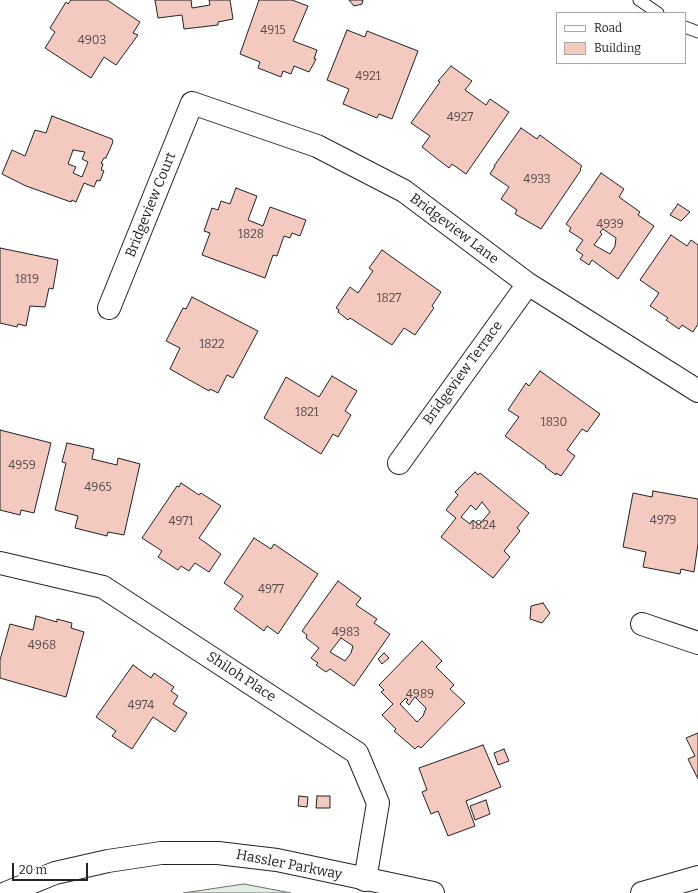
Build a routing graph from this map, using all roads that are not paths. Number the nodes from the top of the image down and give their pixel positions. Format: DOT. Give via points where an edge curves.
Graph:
graph roads {
  1 [pos="639,0"];
  2 [pos="657,12"];
  3 [pos="686,26"];
  4 [pos="698,32"];
  5 [pos="192,103"];
  6 [pos="528,284"];
  7 [pos="109,308"];
  8 [pos="698,391"];
  9 [pos="399,463"];
  10 [pos="0,564"];
  11 [pos="642,624"];
  12 [pos="698,643"];
  13 [pos="698,877"];
  14 [pos="364,880"];
  15 [pos="6,893"];
  16 [pos="433,893"];
  17 [pos="642,893"];
  1 -- 2 [label="lane"];
  3 -- 4 [label="lane"];
  5 -- 6 [label="street, Bridgeview Lane" via="317,146 404,191"];
  5 -- 7 [label="street, Bridgeview Court"];
  6 -- 8 [label="street, Bridgeview Lane"];
  6 -- 9 [label="street, Bridgeview Terrace"];
  10 -- 14 [label="street, Shiloh Place" via="103,587 357,752 378,803"];
  11 -- 12 [label="street"];
  13 -- 17 [label="street"];
  14 -- 15 [label="street, Hassler Parkway" via="277,860 218,853 161,853 55,873"];
  14 -- 16 [label="street, Hassler Parkway"];
}
